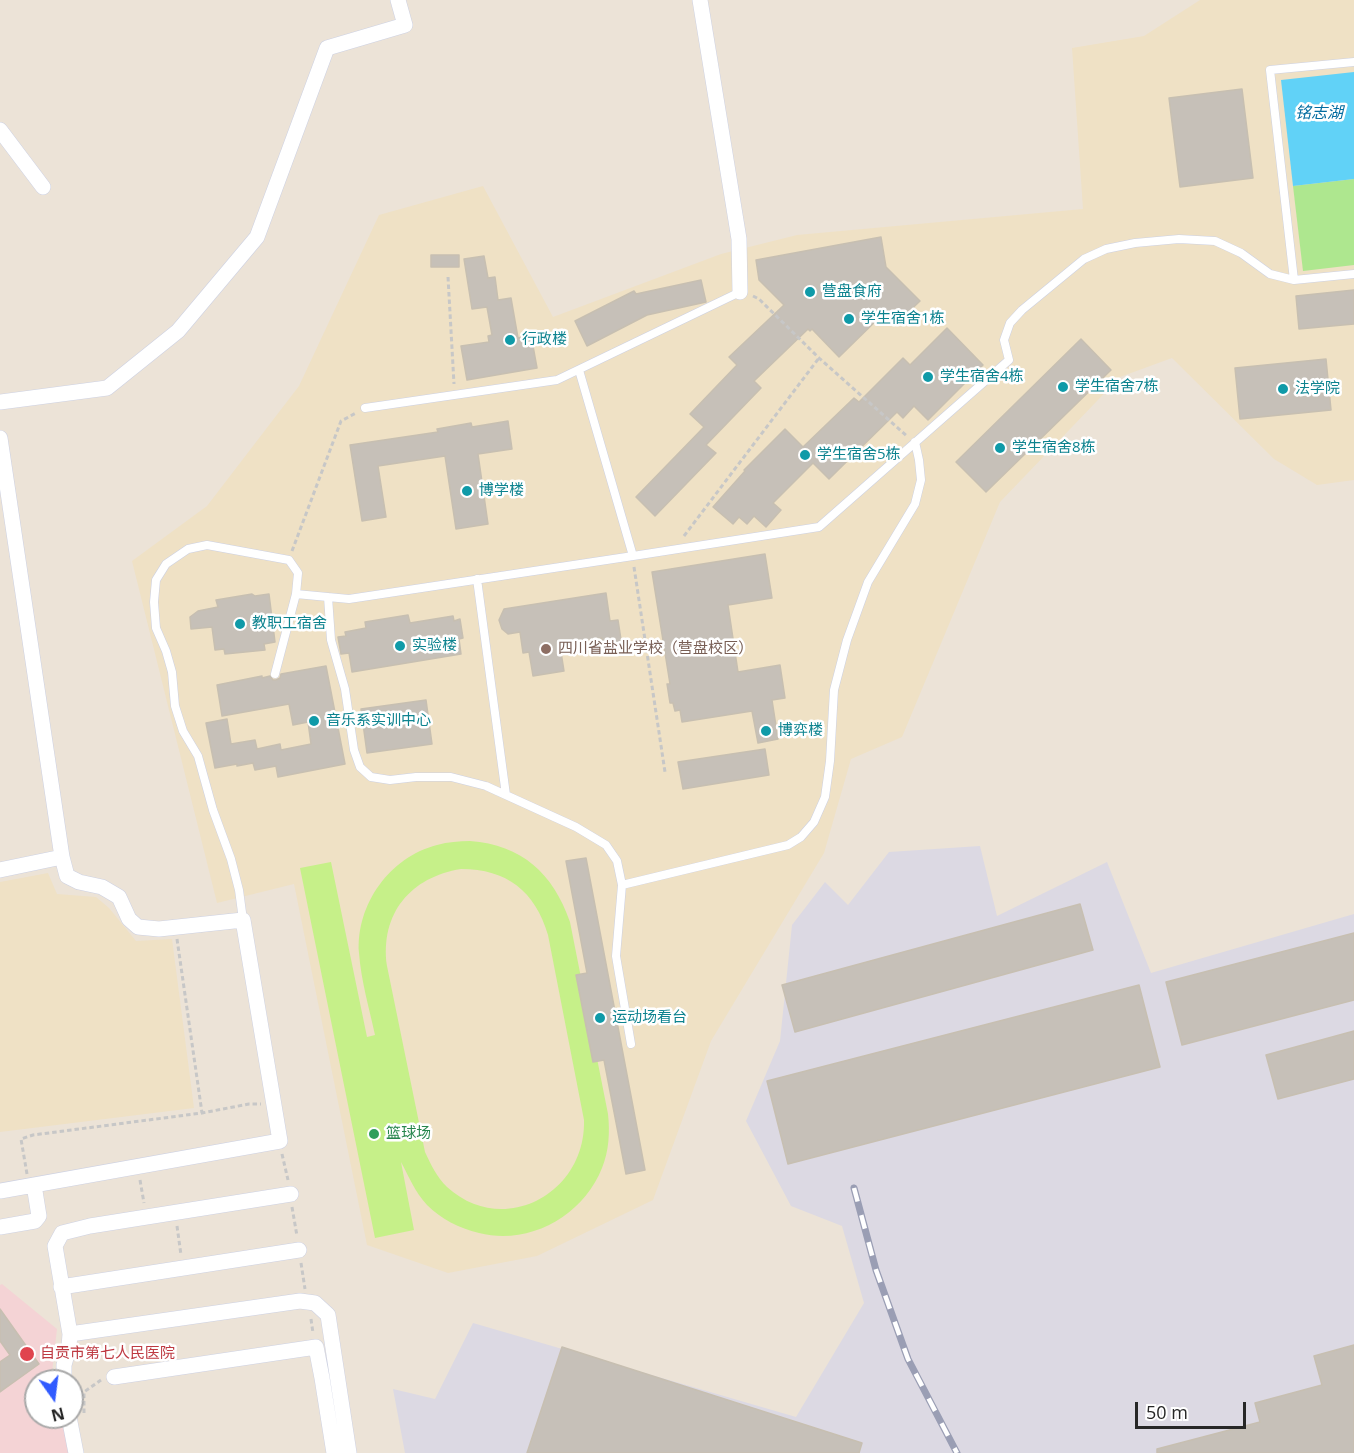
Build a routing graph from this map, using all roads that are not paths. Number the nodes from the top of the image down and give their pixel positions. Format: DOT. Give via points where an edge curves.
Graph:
graph roads {
  1 [pos="398,0"];
  2 [pos="700,0"];
  3 [pos="1354,62"];
  4 [pos="0,130"];
  5 [pos="43,187"];
  6 [pos="1354,274"];
  7 [pos="1294,280"];
  8 [pos="740,292"];
  9 [pos="579,370"];
  10 [pos="0,402"];
  11 [pos="365,408"];
  12 [pos="0,438"];
  13 [pos="915,442"];
  14 [pos="633,556"];
  15 [pos="477,579"];
  16 [pos="296,594"];
  17 [pos="328,597"];
  18 [pos="275,674"];
  19 [pos="506,795"];
  20 [pos="62,857"];
  21 [pos="0,870"];
  22 [pos="622,885"];
  23 [pos="243,920"];
  24 [pos="631,1044"];
  25 [pos="31,1182"];
  26 [pos="0,1191"];
  27 [pos="291,1194"];
  28 [pos="0,1227"];
  29 [pos="299,1251"];
  30 [pos="62,1287"];
  31 [pos="70,1334"];
  32 [pos="64,1369"];
  33 [pos="114,1377"];
  34 [pos="77,1429"];
  35 [pos="76,1453"];
  36 [pos="334,1453"];
  37 [pos="349,1453"];
  1 -- 10 [label="street" via="405,25 327,48 257,237 178,331 107,388"];
  2 -- 8 [label="street" via="739,239"];
  3 -- 7 [label="lane" via="1270,70"];
  4 -- 5 [label="street"];
  6 -- 7 [label="lane"];
  7 -- 13 [label="lane" via="1270,274 1241,253 1215,241 1179,239 1106,249 1084,259 1010,323 1004,340 1009,360"];
  8 -- 9 [label="lane"];
  9 -- 11 [label="lane" via="557,380"];
  9 -- 14 [label="lane"];
  12 -- 20 [label="street"];
  13 -- 14 [label="lane" via="819,527"];
  13 -- 22 [label="lane" via="921,480 915,504 868,582 847,640 834,690 825,797 814,822 788,845"];
  14 -- 15 [label="lane"];
  15 -- 17 [label="lane" via="349,598"];
  15 -- 19 [label="lane"];
  16 -- 17 [label="lane"];
  16 -- 18 [label="lane"];
  16 -- 23 [label="lane" via="298,573 289,560 207,544 188,549 166,564 156,580 156,628 172,672 175,706 183,731 198,756 231,859"];
  17 -- 19 [label="lane" via="331,640 360,767 371,777 451,777"];
  19 -- 22 [label="lane" via="606,845 617,861"];
  20 -- 21 [label="street"];
  20 -- 23 [label="street" via="67,876 119,897 129,919 138,927 175,928"];
  22 -- 24 [label="lane" via="616,956"];
  23 -- 25 [label="street" via="280,1141"];
  25 -- 26 [label="street"];
  25 -- 28 [label="street" via="39,1216 35,1221"];
  27 -- 30 [label="street" via="62,1233 55,1246"];
  29 -- 30 [label="street"];
  30 -- 31 [label="street"];
  31 -- 32 [label="street"];
  31 -- 37 [label="street" via="300,1301 315,1303 328,1315"];
  33 -- 36 [label="street" via="316,1347"];
  34 -- 35 [label="street"];
}
